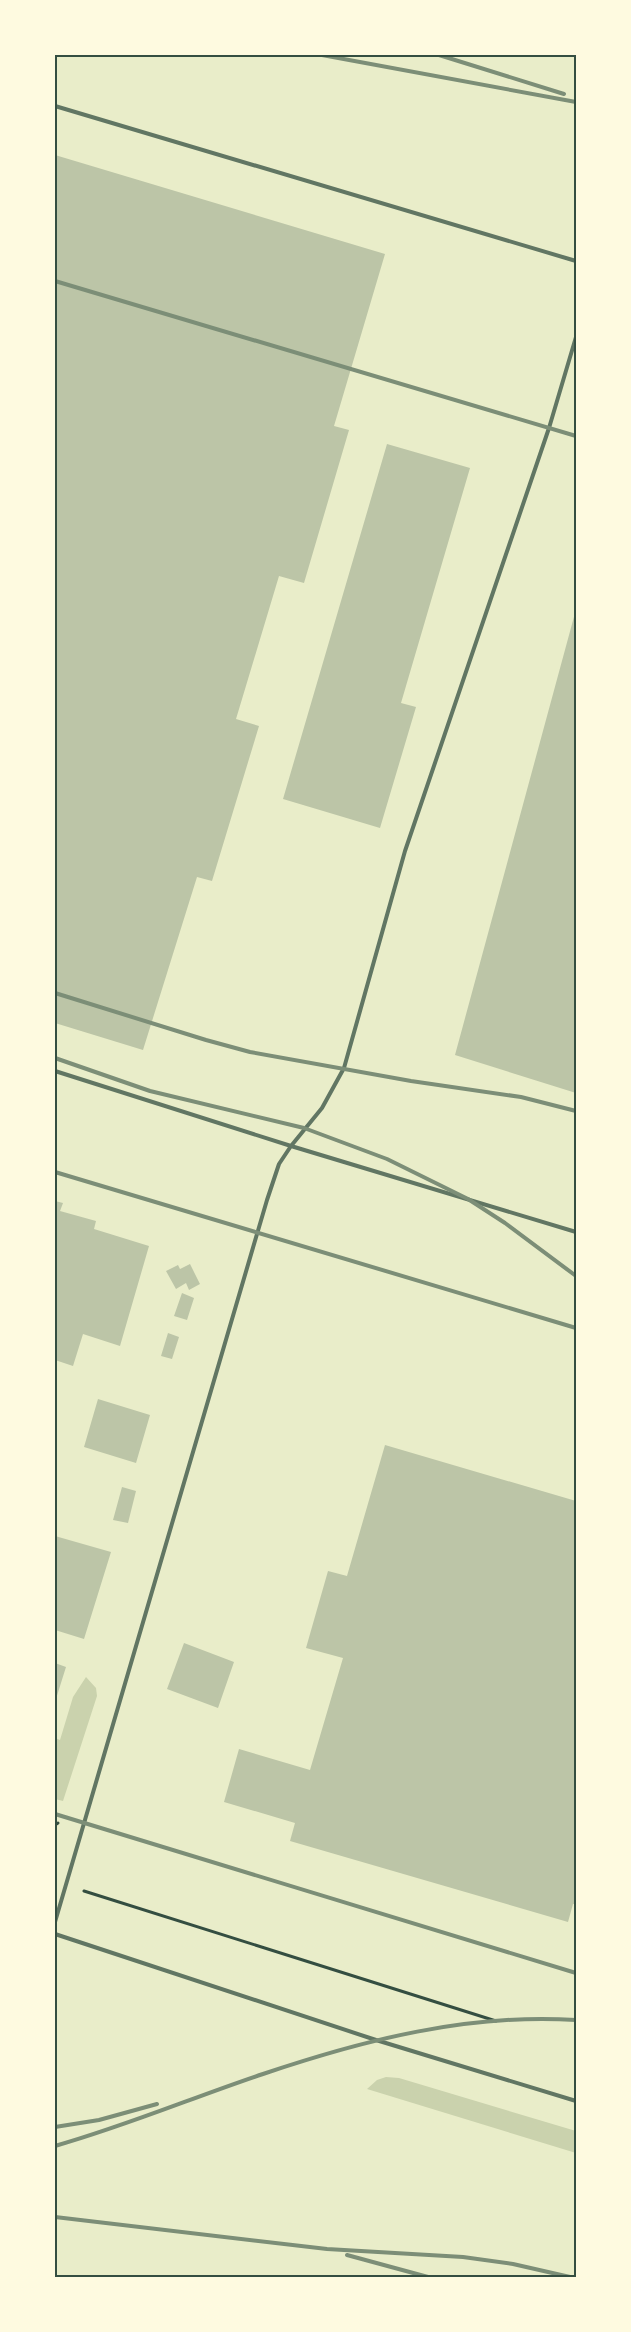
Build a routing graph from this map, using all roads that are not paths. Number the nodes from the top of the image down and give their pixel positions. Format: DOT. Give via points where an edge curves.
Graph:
graph roads {
  1 [pos="55,106"];
  2 [pos="576,261"];
  3 [pos="576,337"];
  4 [pos="55,1071"];
  5 [pos="290,1146"];
  6 [pos="576,1232"];
  7 [pos="55,1922"];
  8 [pos="55,1934"];
  9 [pos="576,2101"];
  1 -- 2 [label="lane"];
  3 -- 5 [label="lane" via="549,428 405,851 344,1068 322,1108"];
  4 -- 5 [label="lane"];
  5 -- 6 [label="lane"];
  5 -- 7 [label="lane" via="279,1164 267,1200"];
  8 -- 9 [label="lane" via="376,2040"];
}
